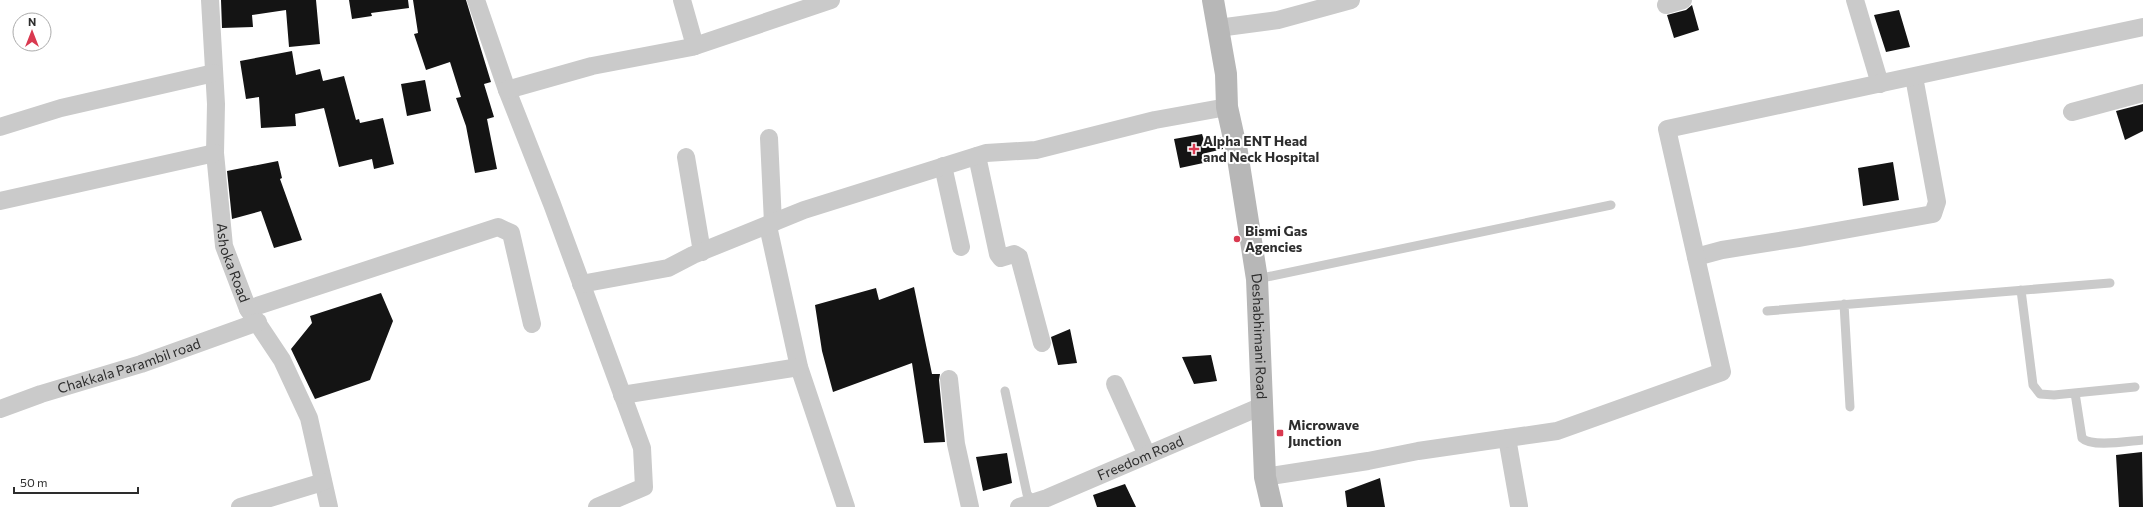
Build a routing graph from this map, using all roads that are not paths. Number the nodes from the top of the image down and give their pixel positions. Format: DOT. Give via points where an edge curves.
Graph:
graph roads {
  1 [pos="210,0"];
  2 [pos="476,0"];
  3 [pos="682,0"];
  4 [pos="1213,0"];
  5 [pos="1351,0"];
  6 [pos="1855,0"];
  7 [pos="823,1"];
  8 [pos="2143,27"];
  9 [pos="1218,28"];
  10 [pos="695,46"];
  11 [pos="214,73"];
  12 [pos="1914,76"];
  13 [pos="1880,84"];
  14 [pos="507,90"];
  15 [pos="2143,93"];
  16 [pos="1227,107"];
  17 [pos="2072,112"];
  18 [pos="0,127"];
  19 [pos="769,138"];
  20 [pos="215,153"];
  21 [pos="977,156"];
  22 [pos="686,157"];
  23 [pos="943,166"];
  24 [pos="0,201"];
  25 [pos="1611,205"];
  26 [pos="770,225"];
  27 [pos="961,247"];
  28 [pos="702,252"];
  29 [pos="1696,257"];
  30 [pos="1257,279"];
  31 [pos="2110,283"];
  32 [pos="581,284"];
  33 [pos="2021,290"];
  34 [pos="1844,304"];
  35 [pos="1767,311"];
  36 [pos="253,316"];
  37 [pos="532,324"];
  38 [pos="1042,342"];
  39 [pos="799,367"];
  40 [pos="949,379"];
  41 [pos="1114,384"];
  42 [pos="2135,387"];
  43 [pos="1005,391"];
  44 [pos="2075,393"];
  45 [pos="622,395"];
  46 [pos="1262,406"];
  47 [pos="1850,407"];
  48 [pos="0,409"];
  49 [pos="1507,438"];
  50 [pos="2143,440"];
  51 [pos="1147,455"];
  52 [pos="1265,477"];
  53 [pos="323,482"];
  54 [pos="1035,504"];
  55 [pos="1519,506"];
  56 [pos="240,507"];
  57 [pos="329,507"];
  58 [pos="597,507"];
  59 [pos="846,507"];
  60 [pos="970,507"];
  61 [pos="1272,507"];
  1 -- 11 [label="street, Ashoka Road"];
  2 -- 14 [label="street"];
  3 -- 10 [label="street"];
  4 -- 9 [label="street, Deshabhimani Road"];
  5 -- 9 [label="street" via="1278,20"];
  6 -- 13 [label="street"];
  7 -- 10 [label="street"];
  8 -- 12 [label="street"];
  9 -- 16 [label="street, Deshabhimani Road" via="1226,74"];
  10 -- 14 [label="street" via="592,66"];
  11 -- 18 [label="street" via="60,108"];
  11 -- 20 [label="street, Ashoka Road"];
  12 -- 13 [label="street"];
  12 -- 29 [label="street" via="1937,202 1933,214 1722,250"];
  13 -- 29 [label="street" via="1667,129"];
  14 -- 32 [label="street"];
  15 -- 17 [label="street"];
  16 -- 21 [label="street" via="1156,120 1036,150 986,153"];
  16 -- 30 [label="street, Deshabhimani Road" via="1237,152"];
  19 -- 26 [label="street"];
  20 -- 24 [label="street"];
  20 -- 36 [label="street, Ashoka Road" via="224,246"];
  21 -- 23 [label="street"];
  21 -- 38 [label="street" via="998,254 1001,258 1014,254 1019,257"];
  22 -- 28 [label="street"];
  23 -- 26 [label="street" via="804,210"];
  23 -- 27 [label="street"];
  25 -- 30 [label="lane"];
  26 -- 28 [label="street"];
  26 -- 39 [label="street"];
  28 -- 32 [label="street" via="668,268"];
  29 -- 49 [label="street" via="1722,372 1558,431"];
  30 -- 46 [label="street, Deshabhimani Road"];
  31 -- 33 [label="lane"];
  32 -- 45 [label="street"];
  33 -- 34 [label="lane"];
  33 -- 44 [label="lane" via="2034,386 2040,394"];
  34 -- 35 [label="lane"];
  34 -- 47 [label="lane"];
  36 -- 37 [label="street, Chakkala Parambil road" via="498,227 511,233"];
  36 -- 48 [label="street, Chakkala Parambil road" via="141,364"];
  36 -- 53 [label="street, Ashoka Road" via="282,360 309,418"];
  39 -- 45 [label="street"];
  39 -- 59 [label="street"];
  40 -- 60 [label="street" via="956,444"];
  41 -- 51 [label="street"];
  42 -- 44 [label="lane"];
  43 -- 54 [label="lane" via="1027,494"];
  44 -- 50 [label="lane" via="2082,438 2085,441 2096,443"];
  45 -- 58 [label="street" via="642,448 644,487"];
  46 -- 51 [label="street, Freedom Road"];
  46 -- 52 [label="street, Deshabhimani Road"];
  49 -- 52 [label="street"];
  49 -- 55 [label="street"];
  51 -- 54 [label="street, Freedom Road"];
  52 -- 61 [label="street, Deshabhimani Road"];
  53 -- 56 [label="street"];
  53 -- 57 [label="street, Ashoka Road"];
}
